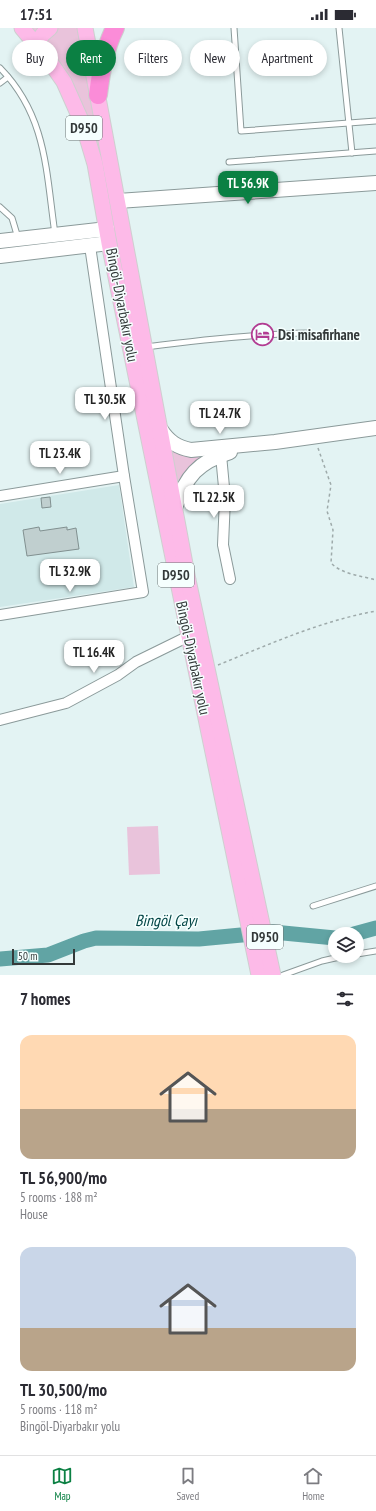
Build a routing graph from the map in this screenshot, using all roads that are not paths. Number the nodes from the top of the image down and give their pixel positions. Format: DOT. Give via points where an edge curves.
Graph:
graph roads {
  1 [pos="22,28"];
  2 [pos="50,28"];
  3 [pos="115,28"];
  4 [pos="234,28"];
  5 [pos="339,28"];
  6 [pos="83,31"];
  7 [pos="32,40"];
  8 [pos="39,40"];
  9 [pos="0,68"];
  10 [pos="58,73"];
  11 [pos="8,77"];
  12 [pos="0,83"];
  13 [pos="98,95"];
  14 [pos="376,121"];
  15 [pos="349,123"];
  16 [pos="376,151"];
  17 [pos="352,153"];
  18 [pos="229,162"];
  19 [pos="376,183"];
  20 [pos="118,201"];
  21 [pos="0,207"];
  22 [pos="55,235"];
  23 [pos="108,236"];
  24 [pos="18,239"];
  25 [pos="0,241"];
  26 [pos="90,246"];
  27 [pos="0,256"];
  28 [pos="308,333"];
  29 [pos="145,348"];
  30 [pos="376,428"];
  31 [pos="161,430"];
  32 [pos="275,442"];
  33 [pos="221,455"];
  34 [pos="124,476"];
  35 [pos="0,496"];
  36 [pos="175,508"];
  37 [pos="230,579"];
  38 [pos="0,615"];
  39 [pos="189,636"];
  40 [pos="0,720"];
  41 [pos="376,886"];
  42 [pos="251,905"];
  43 [pos="313,906"];
  44 [pos="376,951"];
  45 [pos="364,953"];
  46 [pos="328,960"];
  47 [pos="269,974"];
  1 -- 7 [label="main road, Bingöl-Diyarbakır yolu / D950"];
  2 -- 8 [label="main road"];
  3 -- 13 [label="highway, D950" via="102,63"];
  4 -- 15 [label="lane" via="241,131"];
  5 -- 15 [label="lane"];
  6 -- 13 [label="main road, Bingöl-Diyarbakır yolu"];
  9 -- 11 [label="lane"];
  10 -- 23 [label="main road, Bingöl-Diyarbakır yolu / D950" via="82,122 95,164"];
  11 -- 12 [label="lane"];
  11 -- 22 [label="lane" via="24,99 36,126 49,177"];
  13 -- 20 [label="main road, Bingöl-Diyarbakır yolu / D950"];
  14 -- 15 [label="lane"];
  15 -- 17 [label="lane"];
  16 -- 17 [label="lane"];
  17 -- 18 [label="lane"];
  19 -- 20 [label="street"];
  20 -- 29 [label="main road, Bingöl-Diyarbakır yolu / D950"];
  21 -- 24 [label="lane" via="12,218"];
  22 -- 23 [label="street"];
  22 -- 24 [label="street"];
  23 -- 26 [label="street"];
  23 -- 39 [label="main road, Bingöl-Diyarbakır yolu / D950"];
  24 -- 25 [label="street"];
  26 -- 27 [label="street"];
  26 -- 34 [label="street"];
  28 -- 29 [label="lane" via="215,338"];
  29 -- 31 [label="main road, Bingöl-Diyarbakır yolu / D950"];
  30 -- 32 [label="street"];
  31 -- 32 [label="street" via="172,443 191,450"];
  31 -- 36 [label="main road, Bingöl-Diyarbakır yolu / D950"];
  32 -- 33 [label="street"];
  33 -- 36 [label="street" via="196,469 184,485"];
  33 -- 37 [label="street" via="225,498 223,546"];
  34 -- 35 [label="street"];
  34 -- 38 [label="street" via="143,592"];
  36 -- 42 [label="main road, Bingöl-Diyarbakır yolu / D950"];
  39 -- 40 [label="street" via="136,662 118,675 66,703"];
  39 -- 42 [label="main road, Bingöl-Diyarbakır yolu / D950"];
  41 -- 43 [label="lane"];
  42 -- 47 [label="main road, Bingöl-Diyarbakır yolu / D950"];
  44 -- 45 [label="lane"];
  46 -- 47 [label="lane"];
}
